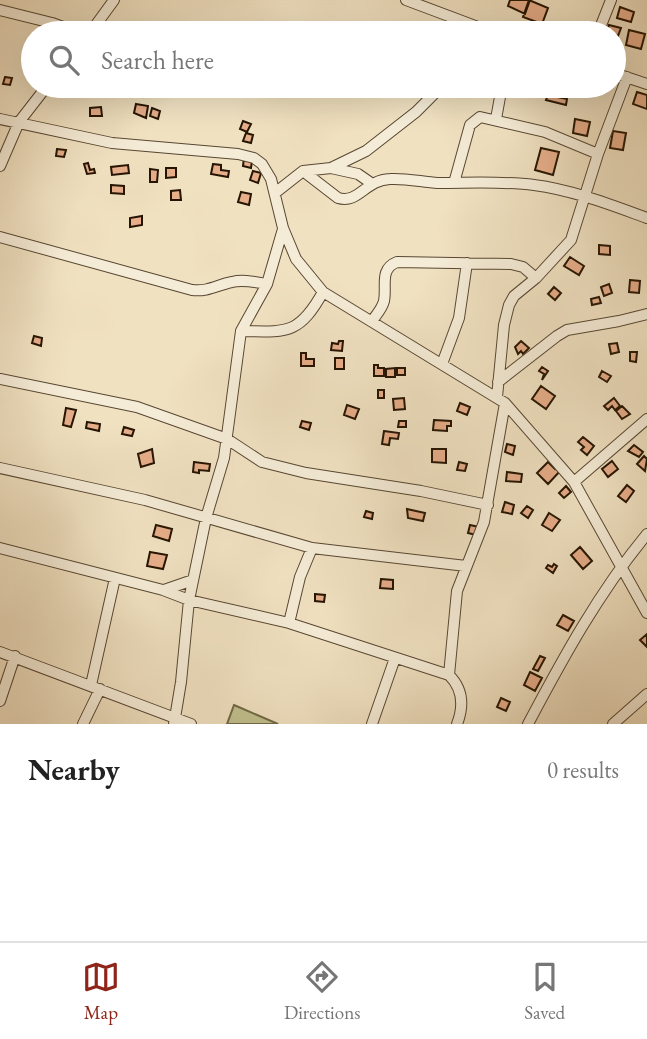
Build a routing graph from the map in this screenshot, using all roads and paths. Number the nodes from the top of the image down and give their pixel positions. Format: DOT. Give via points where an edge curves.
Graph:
graph roads {
  1 [pos="114,0"];
  2 [pos="406,0"];
  3 [pos="611,0"];
  4 [pos="0,10"];
  5 [pos="44,21"];
  6 [pos="99,21"];
  7 [pos="460,21"];
  8 [pos="603,21"];
  9 [pos="627,77"];
  10 [pos="647,84"];
  11 [pos="38,98"];
  12 [pos="430,98"];
  13 [pos="500,98"];
  14 [pos="619,98"];
  15 [pos="0,119"];
  16 [pos="496,119"];
  17 [pos="19,122"];
  18 [pos="598,155"];
  19 [pos="0,166"];
  20 [pos="331,168"];
  21 [pos="303,171"];
  22 [pos="370,183"];
  23 [pos="454,183"];
  24 [pos="275,193"];
  25 [pos="586,197"];
  26 [pos="647,218"];
  27 [pos="283,228"];
  28 [pos="0,237"];
  29 [pos="467,263"];
  30 [pos="536,278"];
  31 [pos="267,284"];
  32 [pos="323,292"];
  33 [pos="647,314"];
  34 [pos="372,321"];
  35 [pos="241,331"];
  36 [pos="442,364"];
  37 [pos="0,379"];
  38 [pos="498,383"];
  39 [pos="501,400"];
  40 [pos="647,419"];
  41 [pos="227,439"];
  42 [pos="0,468"];
  43 [pos="574,482"];
  44 [pos="488,505"];
  45 [pos="206,518"];
  46 [pos="647,534"];
  47 [pos="0,548"];
  48 [pos="312,548"];
  49 [pos="466,566"];
  50 [pos="621,566"];
  51 [pos="115,578"];
  52 [pos="193,580"];
  53 [pos="163,590"];
  54 [pos="189,600"];
  55 [pos="647,613"];
  56 [pos="289,624"];
  57 [pos="0,652"];
  58 [pos="15,656"];
  59 [pos="395,658"];
  60 [pos="449,675"];
  61 [pos="95,687"];
  62 [pos="647,694"];
  63 [pos="0,701"];
  64 [pos="174,720"];
  65 [pos="83,724"];
  66 [pos="191,724"];
  67 [pos="372,724"];
  68 [pos="457,724"];
  69 [pos="528,724"];
  70 [pos="613,724"];
  1 -- 6 [label="street"];
  2 -- 7 [label="street"];
  3 -- 8 [label="street"];
  4 -- 5 [label="street"];
  9 -- 10 [label="street"];
  11 -- 17 [label="street"];
  12 -- 20 [label="street" via="377,143"];
  13 -- 16 [label="street"];
  14 -- 18 [label="street"];
  15 -- 17 [label="street"];
  16 -- 18 [label="street" via="545,132"];
  16 -- 23 [label="street" via="480,117 470,125"];
  17 -- 19 [label="street"];
  17 -- 24 [label="street" via="133,147 238,154 262,164"];
  18 -- 25 [label="street"];
  20 -- 21 [label="street"];
  20 -- 22 [label="street" via="363,176"];
  21 -- 22 [label="street" via="345,200"];
  21 -- 24 [label="street"];
  22 -- 23 [label="street" via="393,178"];
  23 -- 25 [label="street" via="528,184"];
  24 -- 27 [label="street"];
  25 -- 26 [label="street"];
  25 -- 30 [label="street" via="571,240"];
  27 -- 31 [label="street"];
  27 -- 32 [label="street" via="296,259"];
  28 -- 31 [label="street" via="192,290 205,291 242,280"];
  29 -- 30 [label="street" via="518,265"];
  29 -- 34 [label="street" via="390,265 382,307"];
  29 -- 36 [label="street" via="459,318"];
  30 -- 38 [label="street" via="509,305"];
  31 -- 35 [label="street"];
  32 -- 34 [label="street"];
  32 -- 35 [label="street" via="311,313 291,329"];
  33 -- 38 [label="street" via="568,330"];
  34 -- 36 [label="street"];
  35 -- 41 [label="street"];
  36 -- 39 [label="street"];
  37 -- 41 [label="street" via="137,407"];
  38 -- 39 [label="street"];
  39 -- 43 [label="street"];
  39 -- 44 [label="street"];
  40 -- 43 [label="street"];
  41 -- 44 [label="street" via="262,462"];
  41 -- 45 [label="street"];
  42 -- 45 [label="street"];
  43 -- 50 [label="street"];
  44 -- 49 [label="street"];
  45 -- 48 [label="street"];
  45 -- 52 [label="street"];
  46 -- 50 [label="street"];
  47 -- 51 [label="street"];
  48 -- 49 [label="street"];
  48 -- 56 [label="street"];
  49 -- 60 [label="street" via="457,591"];
  50 -- 55 [label="street"];
  50 -- 69 [label="street"];
  51 -- 53 [label="street"];
  51 -- 61 [label="street"];
  52 -- 53 [label="street"];
  52 -- 54 [label="street"];
  53 -- 54 [label="street"];
  54 -- 56 [label="street"];
  54 -- 64 [label="street"];
  56 -- 59 [label="street"];
  57 -- 58 [label="street"];
  58 -- 61 [label="street"];
  58 -- 63 [label="street"];
  59 -- 60 [label="street"];
  59 -- 67 [label="street"];
  60 -- 68 [label="street" via="458,684 461,697"];
  61 -- 64 [label="street"];
  61 -- 65 [label="street"];
  62 -- 70 [label="street"];
  64 -- 66 [label="street"];
}
